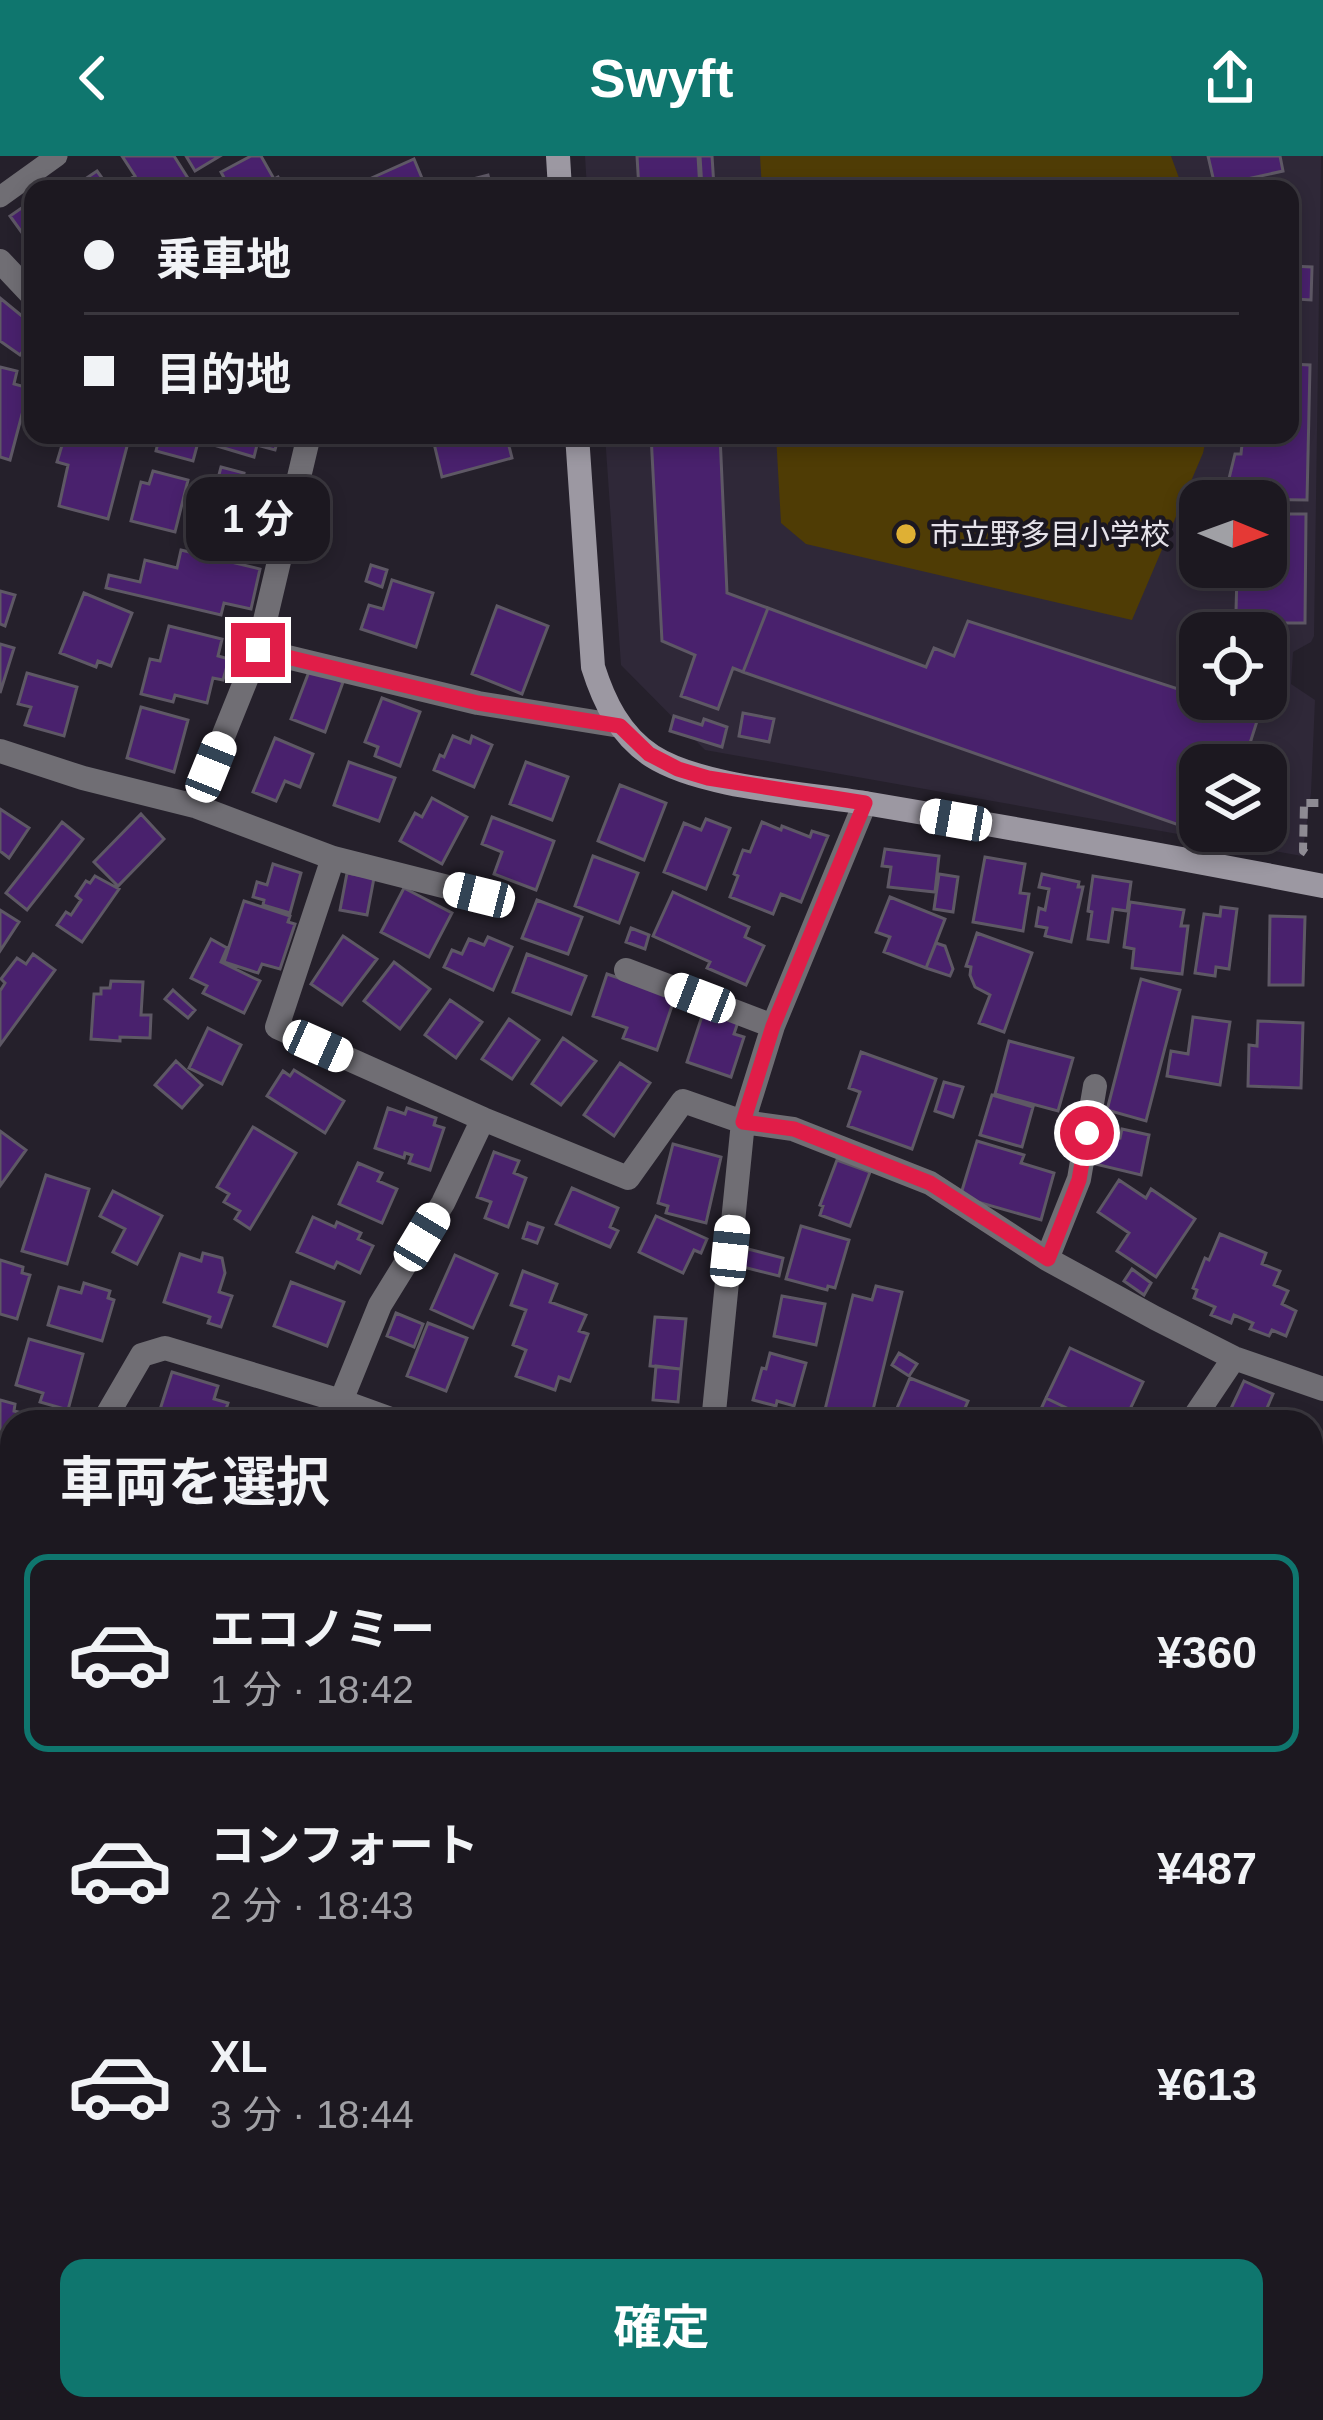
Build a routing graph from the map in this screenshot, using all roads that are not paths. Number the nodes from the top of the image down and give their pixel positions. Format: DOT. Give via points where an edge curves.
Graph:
graph roads {
  1 [pos="57,156"];
  2 [pos="0,197"];
  3 [pos="0,261"];
  4 [pos="24,286"];
  5 [pos="307,444"];
  6 [pos="578,444"];
  7 [pos="258,650"];
  8 [pos="620,726"];
  9 [pos="0,751"];
  10 [pos="865,803"];
  11 [pos="195,806"];
  12 [pos="333,858"];
  13 [pos="1323,886"];
  14 [pos="479,895"];
  15 [pos="626,970"];
  16 [pos="773,1026"];
  17 [pos="1095,1087"];
  18 [pos="483,1120"];
  19 [pos="743,1122"];
  20 [pos="1048,1259"];
  21 [pos="1234,1358"];
  22 [pos="1323,1389"];
  23 [pos="340,1401"];
  24 [pos="110,1410"];
  25 [pos="365,1410"];
  26 [pos="714,1410"];
  27 [pos="1199,1410"];
  1 -- 2 [label="lane"];
  3 -- 4 [label="street"];
  5 -- 7 [label="street"];
  6 -- 8 [label="street" via="593,667"];
  7 -- 8 [label="street" via="478,703"];
  7 -- 11 [label="street"];
  8 -- 10 [label="street" via="678,769"];
  9 -- 11 [label="street"];
  10 -- 13 [label="street"];
  10 -- 16 [label="street"];
  11 -- 12 [label="street"];
  12 -- 14 [label="street"];
  12 -- 18 [label="street" via="277,1028"];
  15 -- 16 [label="street"];
  16 -- 19 [label="street"];
  17 -- 20 [label="street" via="1079,1180"];
  18 -- 19 [label="street" via="628,1178 683,1101"];
  18 -- 23 [label="street" via="380,1305"];
  19 -- 20 [label="street" via="794,1129 930,1183"];
  19 -- 26 [label="street"];
  20 -- 21 [label="street"];
  21 -- 22 [label="street"];
  21 -- 27 [label="street"];
  23 -- 24 [label="street" via="165,1348 142,1355"];
  23 -- 25 [label="street"];
}
